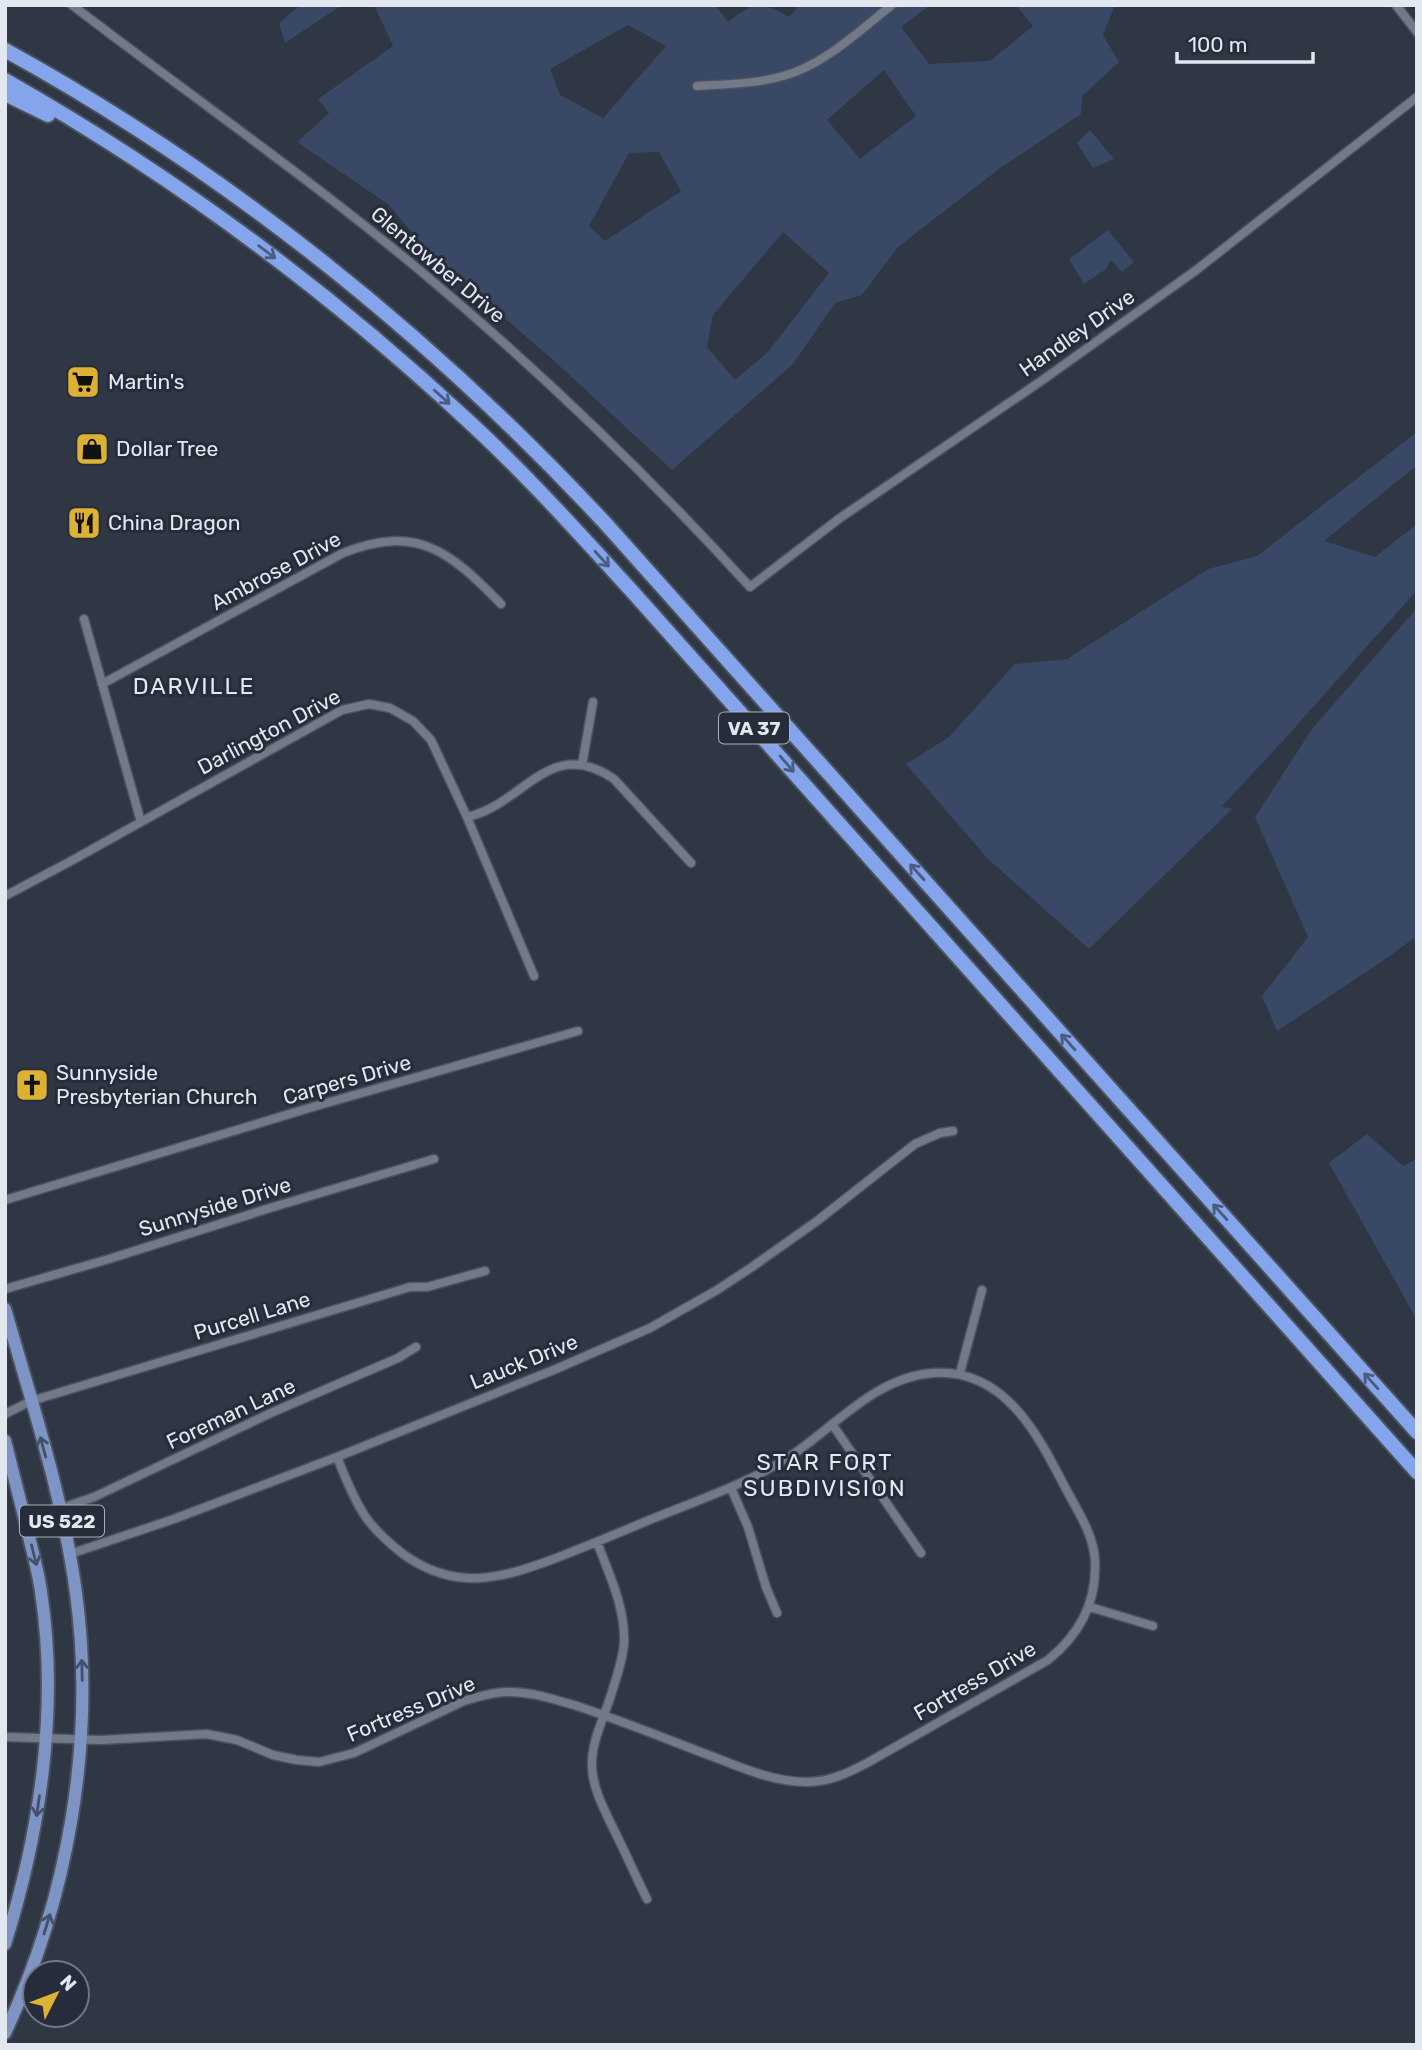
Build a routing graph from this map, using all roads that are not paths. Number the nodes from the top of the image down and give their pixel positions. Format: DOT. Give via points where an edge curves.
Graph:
graph roads {
  1 [pos="72,5"];
  2 [pos="892,5"];
  3 [pos="1396,5"];
  4 [pos="1417,32"];
  5 [pos="5,47"];
  6 [pos="5,80"];
  7 [pos="697,86"];
  8 [pos="5,94"];
  9 [pos="1417,97"];
  10 [pos="246,236"];
  11 [pos="750,587"];
  12 [pos="501,604"];
  13 [pos="84,619"];
  14 [pos="103,684"];
  15 [pos="593,702"];
  16 [pos="582,765"];
  17 [pos="467,817"];
  18 [pos="141,822"];
  19 [pos="691,863"];
  20 [pos="5,896"];
  21 [pos="534,976"];
  22 [pos="578,1031"];
  23 [pos="953,1131"];
  24 [pos="435,1159"];
  25 [pos="5,1199"];
  26 [pos="485,1271"];
  27 [pos="5,1289"];
  28 [pos="982,1290"];
  29 [pos="5,1309"];
  30 [pos="416,1348"];
  31 [pos="960,1373"];
  32 [pos="31,1401"];
  33 [pos="5,1413"];
  34 [pos="832,1424"];
  35 [pos="1417,1432"];
  36 [pos="5,1441"];
  37 [pos="337,1457"];
  38 [pos="1417,1472"];
  39 [pos="731,1488"];
  40 [pos="60,1509"];
  41 [pos="597,1542"];
  42 [pos="921,1553"];
  43 [pos="70,1554"];
  44 [pos="1090,1607"];
  45 [pos="777,1613"];
  46 [pos="1153,1626"];
  47 [pos="604,1715"];
  48 [pos="5,1737"];
  49 [pos="45,1738"];
  50 [pos="81,1739"];
  51 [pos="647,1899"];
  52 [pos="5,1944"];
  53 [pos="5,2033"];
  1 -- 11 [label="street, Glentowber Drive" via="429,278 584,419"];
  2 -- 7 [label="street" via="801,70 769,80"];
  3 -- 4 [label="street"];
  35 -- 5 [label="highway, VA 37, one-way" via="551,465 434,354 305,247 211,178"];
  6 -- 10 [label="highway, VA 37" via="134,158"];
  8 -- 10 [label="highway" via="142,168"];
  9 -- 11 [label="street, Handley Drive" via="1195,271 840,518"];
  10 -- 38 [label="highway, VA 37, one-way" via="415,372 564,517"];
  12 -- 14 [label="street, Ambrose Drive" via="461,565 437,550 411,541 371,544 343,553"];
  13 -- 14 [label="street"];
  14 -- 18 [label="street"];
  15 -- 16 [label="street"];
  16 -- 17 [label="street" via="552,769 488,810"];
  16 -- 19 [label="street" via="614,779"];
  17 -- 18 [label="street, Darlington Drive" via="423,730 402,713 369,704 342,710"];
  17 -- 21 [label="street, Darlington Drive"];
  18 -- 20 [label="street, Darlington Drive"];
  22 -- 25 [label="street, Carpers Drive"];
  23 -- 37 [label="street, Lauck Drive" via="915,1144 752,1267 664,1321"];
  24 -- 27 [label="street, Sunnyside Drive"];
  26 -- 32 [label="street, Purcell Lane" via="427,1287 410,1287"];
  28 -- 31 [label="street"];
  29 -- 32 [label="main road, US 522"];
  30 -- 40 [label="street, Foreman Lane"];
  31 -- 34 [label="street, Fortress Drive" via="905,1378 873,1394"];
  31 -- 44 [label="street, Fortress Drive" via="1011,1402 1036,1433 1092,1542 1095,1580"];
  32 -- 33 [label="street, Purcell Lane"];
  40 -- 32 [label="main road, US 522, one-way"];
  34 -- 39 [label="street, Fortress Drive" via="786,1458"];
  34 -- 42 [label="street"];
  36 -- 49 [label="main road, US 522, one-way" via="42,1594"];
  37 -- 41 [label="street, Fortress Drive" via="355,1499 378,1533 408,1558 441,1573 471,1578 505,1576"];
  37 -- 43 [label="street, Lauck Drive" via="174,1520"];
  39 -- 41 [label="street, Fortress Drive"];
  39 -- 45 [label="street"];
  40 -- 43 [label="main road, US 522"];
  41 -- 47 [label="street" via="624,1627 621,1661"];
  50 -- 43 [label="main road, US 522, one-way" via="80,1624"];
  44 -- 46 [label="street"];
  44 -- 47 [label="street, Fortress Drive" via="1076,1633 1048,1660 847,1774 828,1779 808,1782 754,1773"];
  47 -- 50 [label="street, Fortress Drive" via="523,1692 483,1695 354,1753 319,1762 273,1755 244,1742 207,1734"];
  47 -- 51 [label="street" via="592,1771 598,1796"];
  48 -- 49 [label="street, Fortress Drive"];
  49 -- 50 [label="street, Fortress Drive"];
  49 -- 52 [label="main road, US 522, one-way" via="34,1835"];
  53 -- 50 [label="main road, US 522, one-way" via="49,1917 67,1838"];
}
